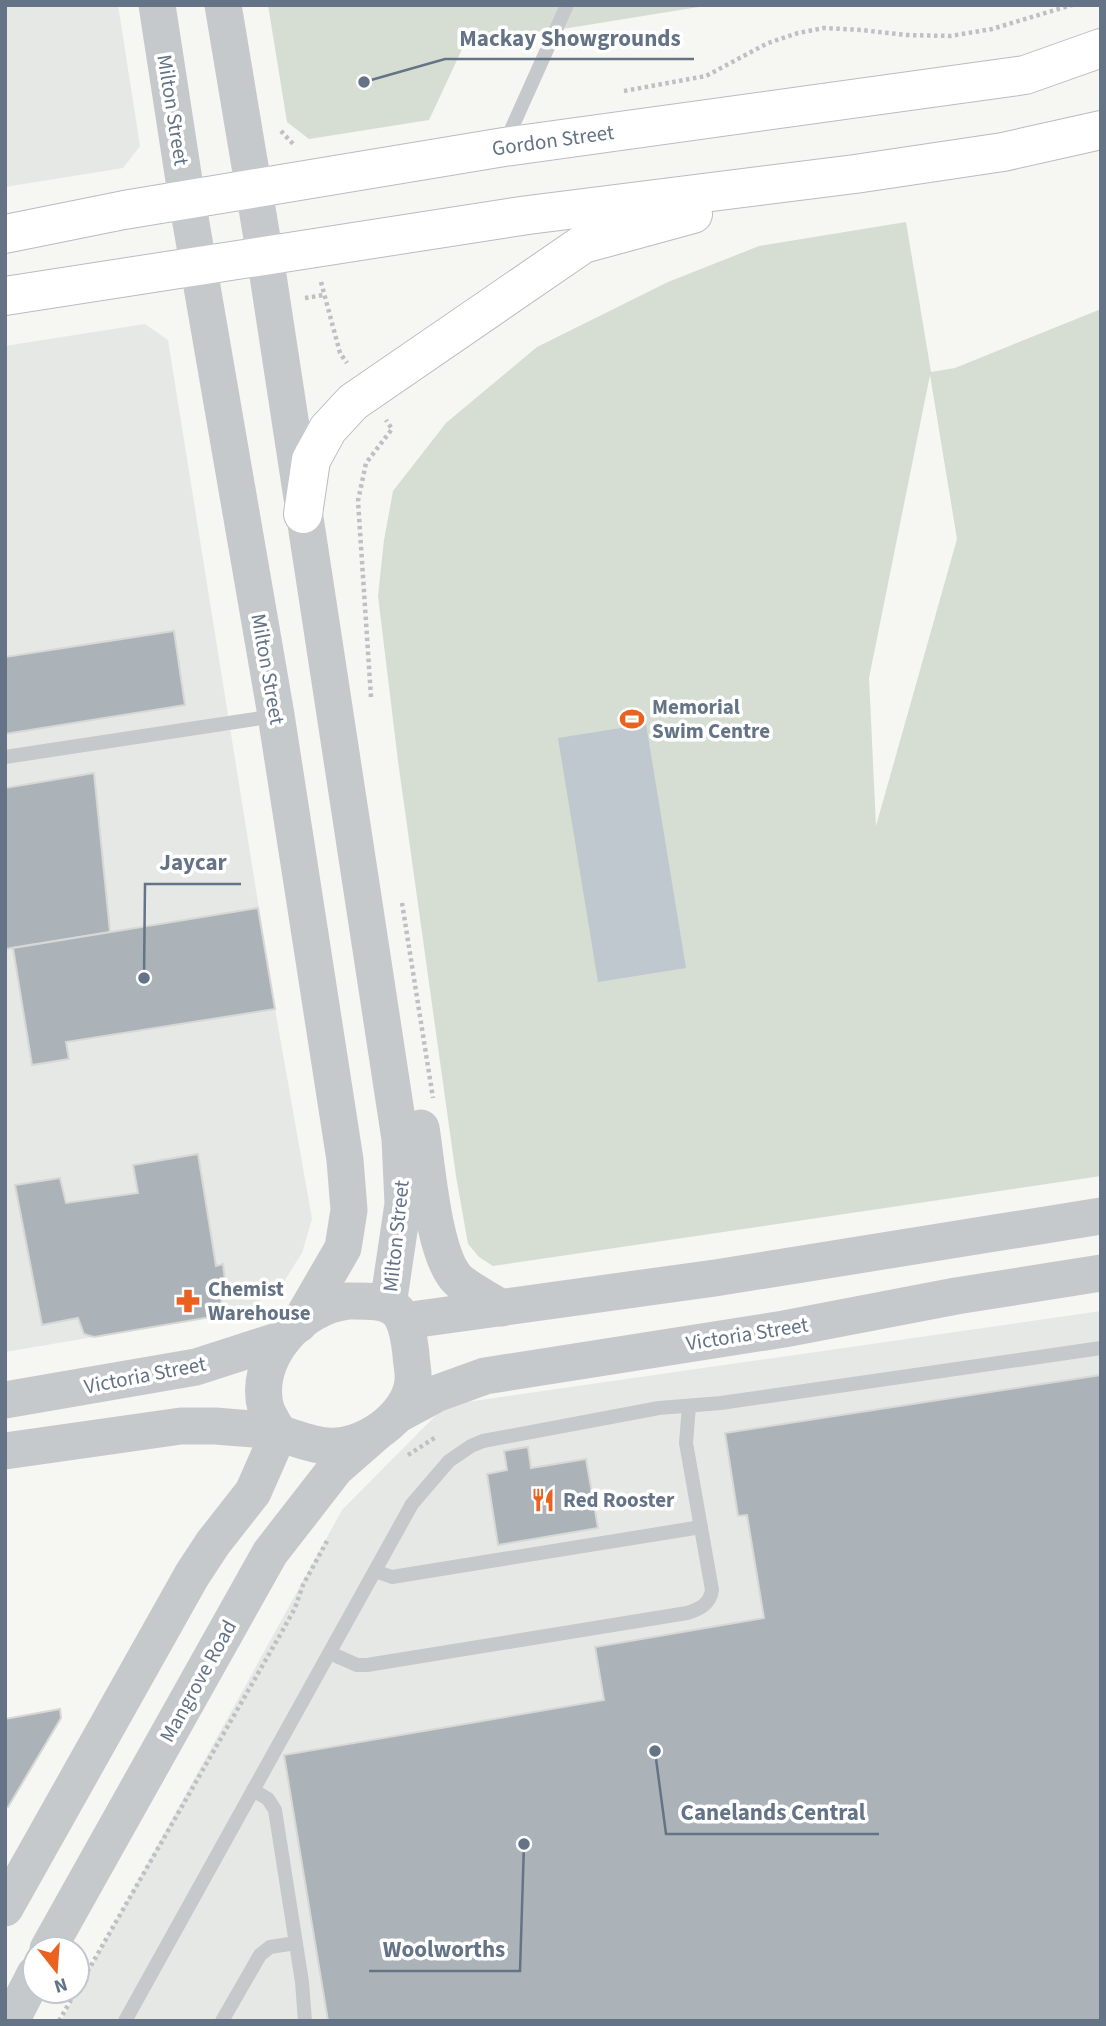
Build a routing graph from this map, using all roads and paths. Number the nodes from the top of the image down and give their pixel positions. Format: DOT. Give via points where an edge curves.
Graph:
graph roads {
  1 [pos="157,5"];
  2 [pos="223,5"];
  3 [pos="567,5"];
  4 [pos="1072,5"];
  5 [pos="1101,48"];
  6 [pos="615,93"];
  7 [pos="278,124"];
  8 [pos="1101,130"];
  9 [pos="503,147"];
  10 [pos="299,150"];
  11 [pos="855,174"];
  12 [pos="254,189"];
  13 [pos="187,200"];
  14 [pos="5,234"];
  15 [pos="265,256"];
  16 [pos="198,265"];
  17 [pos="321,281"];
  18 [pos="324,295"];
  19 [pos="5,296"];
  20 [pos="297,300"];
  21 [pos="354,372"];
  22 [pos="384,416"];
  23 [pos="303,514"];
  24 [pos="371,701"];
  25 [pos="276,715"];
  26 [pos="5,757"];
  27 [pos="401,892"];
  28 [pos="380,1004"];
  29 [pos="435,1109"];
  30 [pos="1101,1216"];
  31 [pos="1101,1273"];
  32 [pos="501,1308"];
  33 [pos="396,1313"];
  34 [pos="291,1332"];
  35 [pos="1101,1348"];
  36 [pos="5,1400"];
  37 [pos="689,1406"];
  38 [pos="388,1424"];
  39 [pos="278,1432"];
  40 [pos="5,1451"];
  41 [pos="701,1527"];
  42 [pos="375,1571"];
  43 [pos="330,1653"];
  44 [pos="253,1790"];
  45 [pos="5,1908"];
  46 [pos="56,1935"];
  47 [pos="296,1942"];
  48 [pos="21,2001"];
  49 [pos="68,2005"];
  50 [pos="11,2021"];
  51 [pos="59,2021"];
  52 [pos="125,2021"];
  53 [pos="222,2021"];
  54 [pos="305,2021"];
  1 -- 13 [label="street, Milton Street"];
  2 -- 12 [label="street, Milton Street"];
  3 -- 9 [label="lane"];
  4 -- 6 [label="path" via="992,30 950,36 824,28 798,33 768,43 706,76"];
  5 -- 9 [label="main road, Gordon Street" via="1025,75"];
  7 -- 10 [label="path"];
  8 -- 11 [label="main road" via="1003,152"];
  9 -- 12 [label="main road, Gordon Street"];
  11 -- 15 [label="main road" via="528,215"];
  11 -- 23 [label="main road" via="583,244 353,402 328,429 312,460"];
  12 -- 13 [label="main road, Gordon Street"];
  12 -- 15 [label="street, Milton Street"];
  13 -- 14 [label="main road, Gordon Street"];
  13 -- 16 [label="street, Milton Street"];
  15 -- 16 [label="main road"];
  15 -- 23 [label="street, Milton Street"];
  16 -- 19 [label="main road"];
  16 -- 25 [label="street, Milton Street"];
  17 -- 18 [label="path"];
  18 -- 20 [label="path"];
  18 -- 21 [label="path" via="340,353"];
  22 -- 24 [label="path" via="391,429 366,463 358,501"];
  23 -- 28 [label="street, Milton Street"];
  25 -- 26 [label="lane"];
  25 -- 34 [label="street, Milton Street" via="349,1210 343,1248"];
  27 -- 29 [label="path"];
  28 -- 32 [label="street" via="417,1098 444,1259 458,1280"];
  28 -- 33 [label="street, Milton Street" via="403,1169"];
  30 -- 32 [label="street"];
  31 -- 38 [label="street, Victoria Street" via="485,1376 438,1393"];
  32 -- 33 [label="street"];
  33 -- 34 [label="street" via="356,1301 331,1303"];
  33 -- 38 [label="street" via="410,1343 413,1382"];
  34 -- 36 [label="street, Victoria Street" via="196,1367"];
  34 -- 39 [label="street" via="270,1359 265,1386 267,1409"];
  35 -- 37 [label="lane"];
  37 -- 41 [label="lane" via="686,1443"];
  37 -- 42 [label="lane" via="513,1434 471,1446 449,1461 412,1504"];
  38 -- 39 [label="street" via="350,1444 328,1446"];
  38 -- 46 [label="street, Mangrove Road" via="336,1468 270,1553"];
  39 -- 40 [label="street" via="181,1426"];
  39 -- 45 [label="street" via="253,1492 192,1575"];
  41 -- 42 [label="lane" via="392,1577"];
  41 -- 43 [label="lane" via="711,1597 687,1614 367,1665"];
  42 -- 43 [label="lane"];
  43 -- 44 [label="lane"];
  44 -- 47 [label="lane" via="275,1810"];
  44 -- 52 [label="lane"];
  47 -- 53 [label="lane" via="270,1947 260,1955"];
  47 -- 54 [label="lane"];
  48 -- 50 [label="street"];
  49 -- 51 [label="path"];
}
